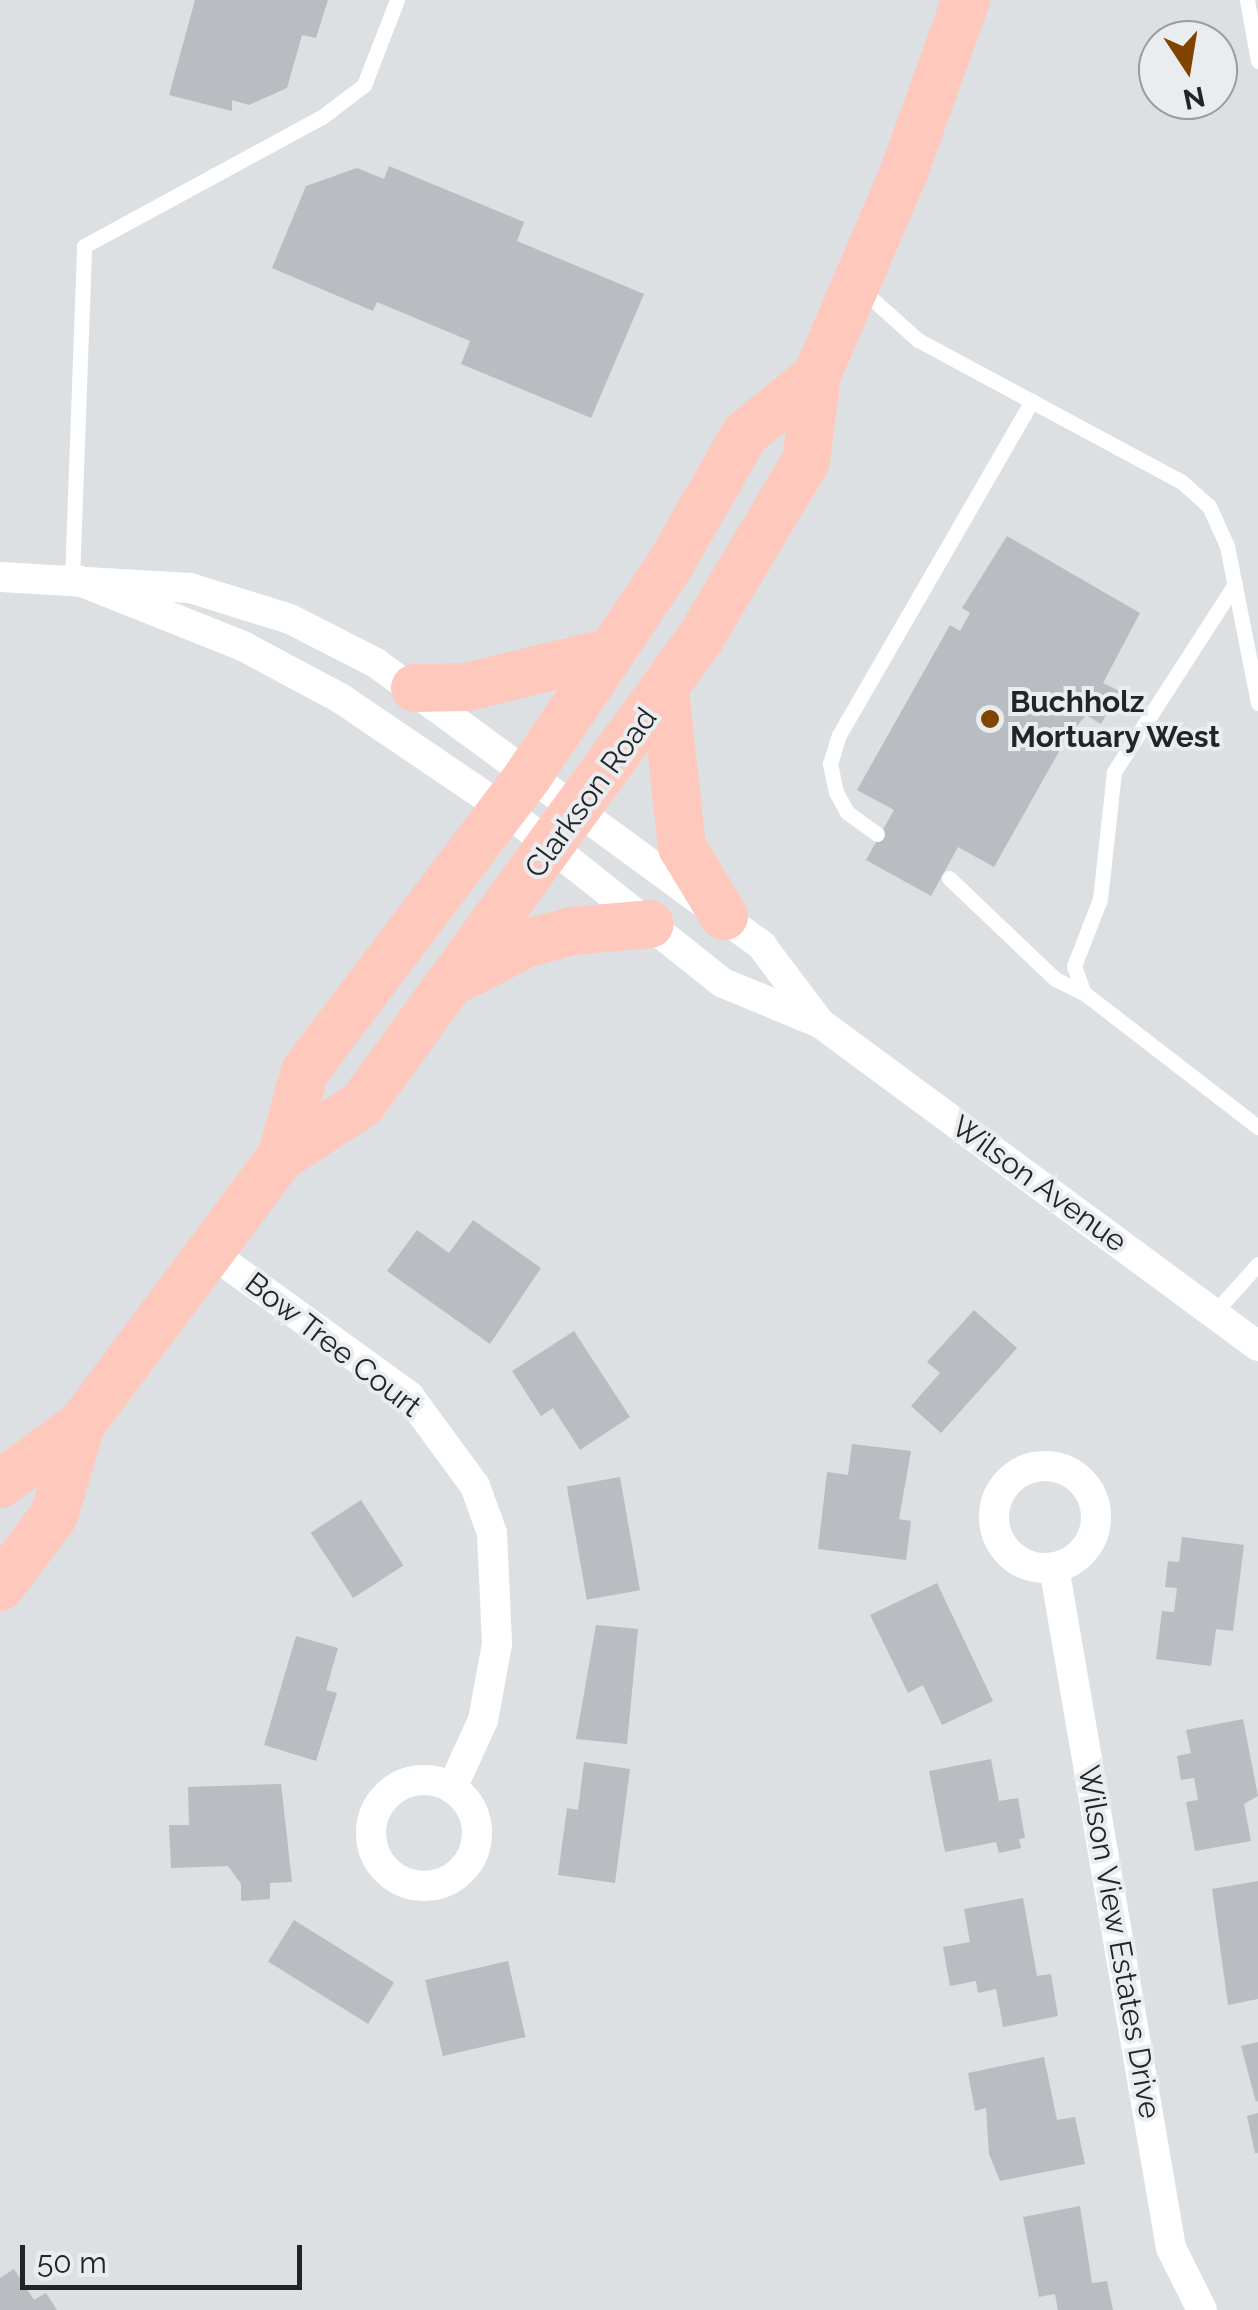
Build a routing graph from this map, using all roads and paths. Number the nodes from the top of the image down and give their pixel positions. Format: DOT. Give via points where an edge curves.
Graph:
graph roads {
  1 [pos="398,0"];
  2 [pos="966,0"];
  3 [pos="1246,0"];
  4 [pos="1258,60"];
  5 [pos="856,283"];
  6 [pos="817,374"];
  7 [pos="1032,401"];
  8 [pos="0,577"];
  9 [pos="72,578"];
  10 [pos="1234,584"];
  11 [pos="610,652"];
  12 [pos="416,688"];
  13 [pos="666,691"];
  14 [pos="1258,704"];
  15 [pos="517,791"];
  16 [pos="581,809"];
  17 [pos="877,834"];
  18 [pos="553,847"];
  19 [pos="948,878"];
  20 [pos="724,916"];
  21 [pos="650,924"];
  22 [pos="452,982"];
  23 [pos="1084,992"];
  24 [pos="820,1023"];
  25 [pos="1258,1126"];
  26 [pos="281,1156"];
  27 [pos="209,1250"];
  28 [pos="1258,1264"];
  29 [pos="1214,1313"];
  30 [pos="1258,1346"];
  31 [pos="81,1425"];
  32 [pos="0,1484"];
  33 [pos="1054,1567"];
  34 [pos="0,1587"];
  35 [pos="452,1788"];
  36 [pos="1202,2310"];
  1 -- 9 [label="lane" via="364,84 322,117 84,246"];
  2 -- 5 [label="main road, Clarkson Road"];
  3 -- 4 [label="lane"];
  5 -- 6 [label="main road, Clarkson Road"];
  5 -- 7 [label="lane" via="918,340"];
  6 -- 11 [label="main road, Clarkson Road" via="745,434"];
  6 -- 13 [label="main road, Clarkson Road" via="806,460"];
  7 -- 10 [label="lane" via="1182,482 1216,521"];
  7 -- 17 [label="lane" via="840,735 830,764 836,792 847,812"];
  8 -- 9 [label="street"];
  9 -- 12 [label="street" via="190,588 290,618"];
  9 -- 15 [label="street" via="244,646"];
  10 -- 14 [label="lane"];
  10 -- 23 [label="lane" via="1114,772 1100,899 1074,966"];
  11 -- 12 [label="main road" via="467,687"];
  11 -- 15 [label="main road, Clarkson Road"];
  12 -- 15 [label="street"];
  13 -- 16 [label="main road, Clarkson Road"];
  13 -- 20 [label="main road" via="682,848"];
  15 -- 16 [label="street, Wilson Avenue"];
  15 -- 18 [label="street, Wilson Avenue"];
  15 -- 26 [label="main road, Clarkson Road" via="306,1071"];
  16 -- 18 [label="main road, Clarkson Road"];
  16 -- 20 [label="street, Wilson Avenue"];
  18 -- 21 [label="street, Wilson Avenue"];
  18 -- 22 [label="main road, Clarkson Road"];
  19 -- 23 [label="lane" via="1055,979"];
  20 -- 24 [label="street, Wilson Avenue" via="762,946"];
  21 -- 22 [label="main road" via="572,931 525,944"];
  21 -- 24 [label="street, Wilson Avenue" via="723,983"];
  22 -- 26 [label="main road, Clarkson Road" via="362,1104"];
  23 -- 25 [label="lane"];
  24 -- 29 [label="street, Wilson Avenue"];
  26 -- 27 [label="main road, Clarkson Road"];
  27 -- 31 [label="main road, Clarkson Road"];
  27 -- 35 [label="street, Bow Tree Court" via="409,1396 475,1486 492,1533 496,1644 483,1720"];
  28 -- 29 [label="lane"];
  29 -- 30 [label="street, Wilson Avenue"];
  31 -- 32 [label="main road, Clarkson Road"];
  31 -- 34 [label="main road, Clarkson Road" via="54,1514"];
  33 -- 36 [label="street, Wilson View Estates Drive" via="1171,2248"];
}
